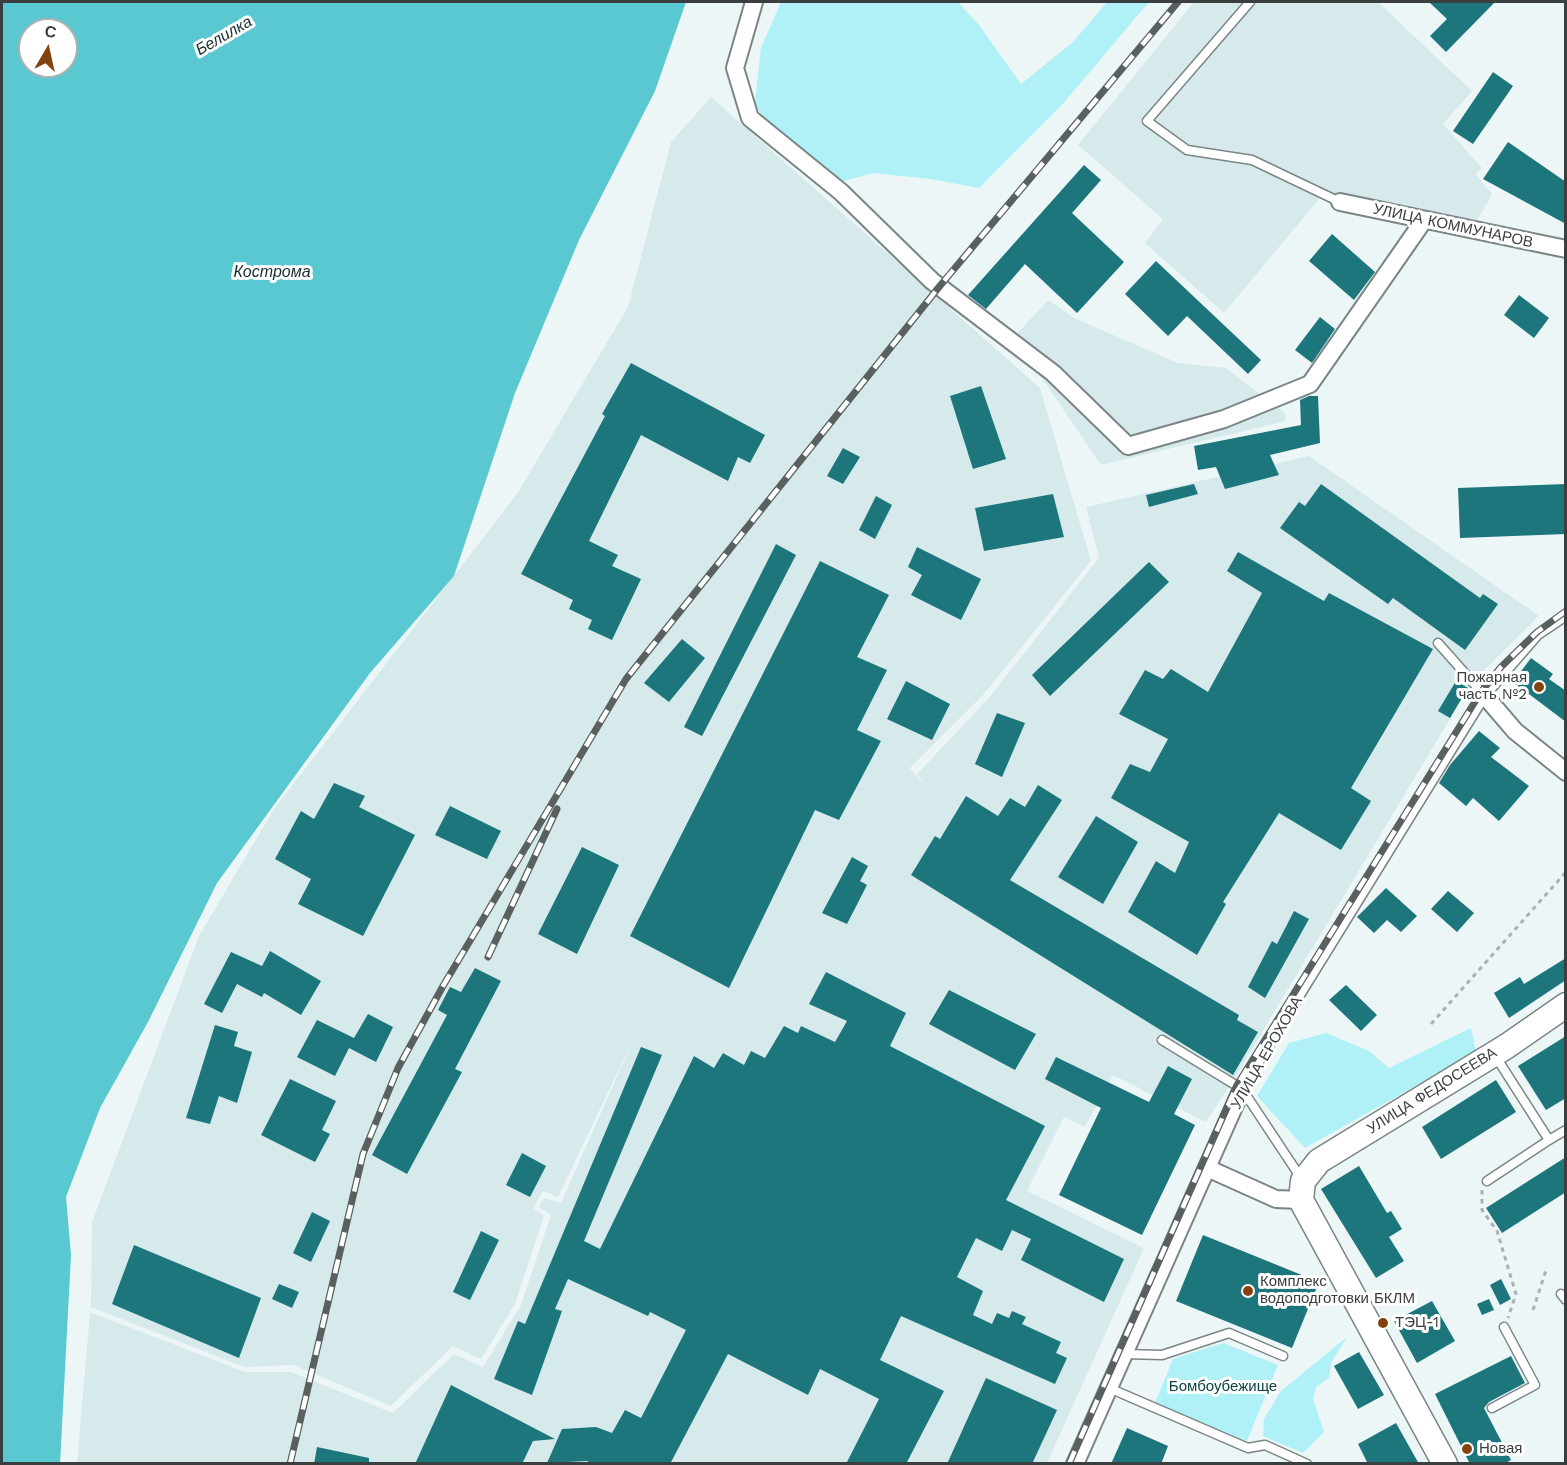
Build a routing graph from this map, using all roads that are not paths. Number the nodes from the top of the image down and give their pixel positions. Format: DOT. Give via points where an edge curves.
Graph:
graph roads {
  1 [pos="754,2"];
  2 [pos="1250,2"];
  3 [pos="1340,202"];
  4 [pos="1424,220"];
  5 [pos="1566,249"];
  6 [pos="1566,616"];
  7 [pos="1438,643"];
  8 [pos="1485,696"];
  9 [pos="1566,772"];
  10 [pos="1566,1005"];
  11 [pos="1162,1040"];
  12 [pos="1494,1054"];
  13 [pos="1242,1089"];
  14 [pos="1566,1130"];
  15 [pos="1549,1140"];
  16 [pos="1207,1168"];
  17 [pos="1487,1181"];
  18 [pos="1302,1191"];
  19 [pos="1506,1323"];
  20 [pos="1124,1354"];
  21 [pos="1284,1356"];
  22 [pos="1109,1388"];
  23 [pos="1492,1408"];
  24 [pos="1075,1464"];
  25 [pos="1307,1464"];
  26 [pos="1445,1464"];
  1 -- 4 [label="street" via="735,68 750,118 841,192 932,281 1053,372 1128,446 1224,419 1310,384"];
  2 -- 3 [label="lane" via="1147,121 1187,150 1252,160"];
  3 -- 4 [label="street, УЛИЦА КОММУНАРОВ"];
  4 -- 5 [label="street, УЛИЦА КОММУНАРОВ"];
  6 -- 8 [label="lane, УЛИЦА ЕРОХОВА" via="1538,635"];
  7 -- 8 [label="lane"];
  8 -- 9 [label="street" via="1515,731"];
  8 -- 13 [label="lane, УЛИЦА ЕРОХОВА"];
  10 -- 12 [label="street, УЛИЦА ФЕДОСЕЕВА"];
  11 -- 13 [label="lane"];
  12 -- 15 [label="lane"];
  12 -- 18 [label="street, УЛИЦА ФЕДОСЕЕВА" via="1319,1161"];
  13 -- 16 [label="street, УЛИЦА ЕРОХОВА"];
  13 -- 18 [label="lane"];
  14 -- 15 [label="lane"];
  15 -- 17 [label="lane"];
  16 -- 18 [label="street" via="1276,1198"];
  16 -- 20 [label="street, УЛИЦА ЕРОХОВА"];
  18 -- 26 [label="street"];
  19 -- 23 [label="lane" via="1535,1385"];
  20 -- 21 [label="lane" via="1162,1355 1229,1333"];
  20 -- 22 [label="street, УЛИЦА ЕРОХОВА"];
  22 -- 24 [label="street, УЛИЦА ЕРОХОВА"];
  22 -- 25 [label="lane" via="1248,1448 1265,1445"];
}
